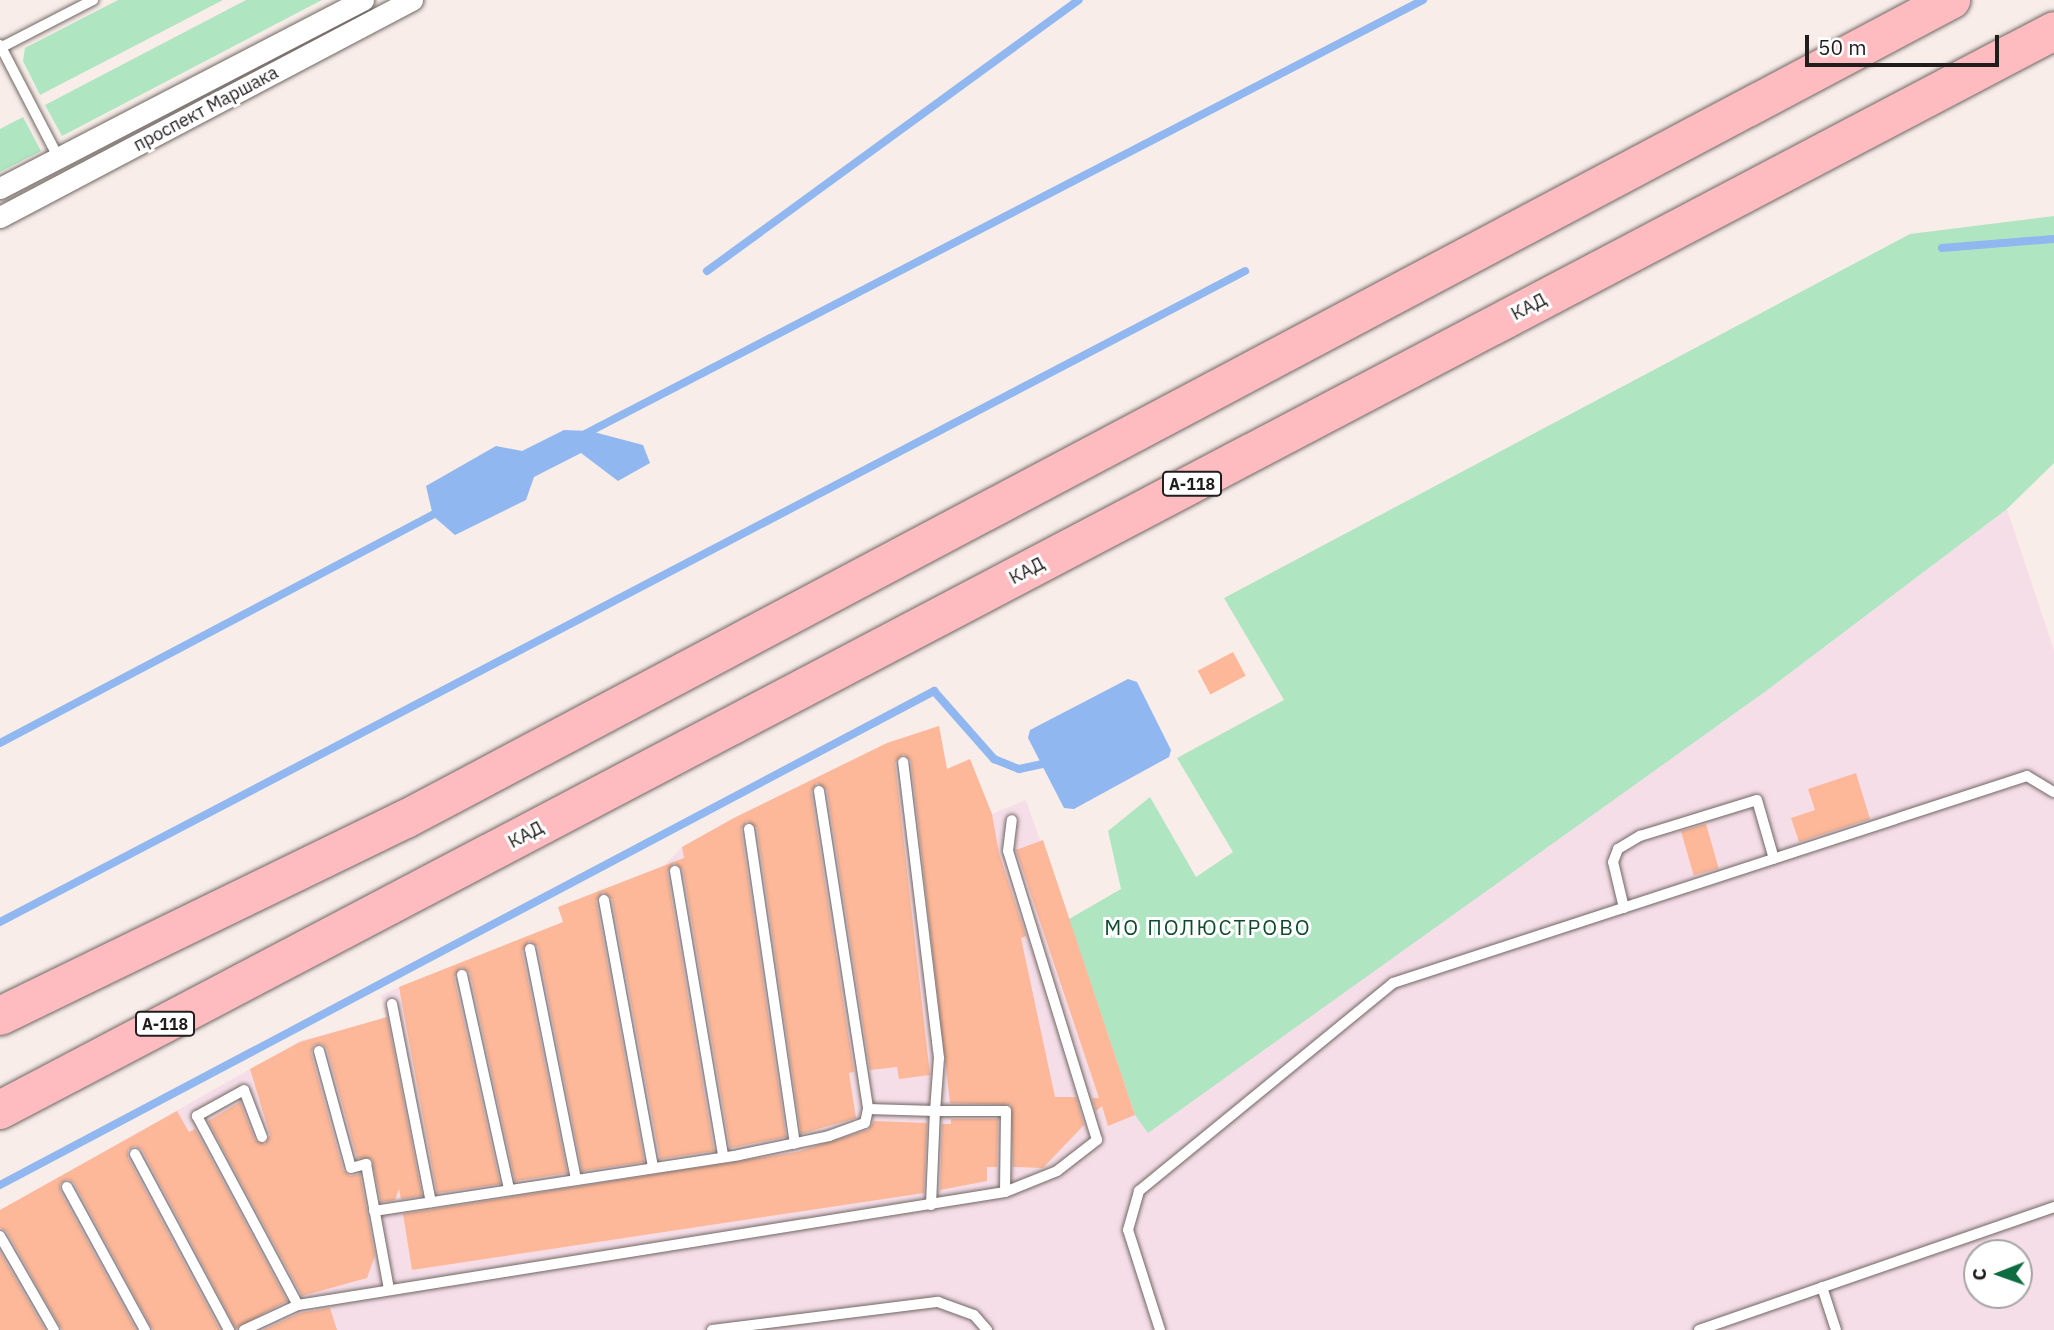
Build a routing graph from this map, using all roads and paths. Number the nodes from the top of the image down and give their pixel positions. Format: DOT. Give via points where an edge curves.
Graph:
graph roads {
  1 [pos="93,0"];
  2 [pos="363,0"];
  3 [pos="412,0"];
  4 [pos="1951,0"];
  5 [pos="2054,31"];
  6 [pos="0,47"];
  7 [pos="59,159"];
  8 [pos="0,188"];
  9 [pos="0,217"];
  10 [pos="903,762"];
  11 [pos="819,791"];
  12 [pos="2054,792"];
  13 [pos="1012,820"];
  14 [pos="749,829"];
  15 [pos="1774,859"];
  16 [pos="675,871"];
  17 [pos="604,900"];
  18 [pos="1624,908"];
  19 [pos="530,949"];
  20 [pos="462,975"];
  21 [pos="392,1004"];
  22 [pos="0,1016"];
  23 [pos="319,1051"];
  24 [pos="868,1108"];
  25 [pos="0,1110"];
  26 [pos="935,1111"];
  27 [pos="262,1137"];
  28 [pos="795,1143"];
  29 [pos="135,1154"];
  30 [pos="723,1155"];
  31 [pos="653,1167"];
  32 [pos="576,1179"];
  33 [pos="67,1187"];
  34 [pos="509,1189"];
  35 [pos="1006,1192"];
  36 [pos="431,1202"];
  37 [pos="931,1205"];
  38 [pos="2054,1207"];
  39 [pos="374,1211"];
  40 [pos="0,1236"];
  41 [pos="1822,1287"];
  42 [pos="389,1289"];
  43 [pos="298,1305"];
  44 [pos="54,1330"];
  45 [pos="145,1330"];
  46 [pos="229,1330"];
  47 [pos="244,1330"];
  48 [pos="712,1330"];
  49 [pos="987,1330"];
  50 [pos="1160,1330"];
  51 [pos="1699,1330"];
  52 [pos="1836,1330"];
  1 -- 6 [label="lane"];
  2 -- 7 [label="street, проспект Маршака"];
  3 -- 9 [label="street, проспект Маршака"];
  4 -- 22 [label="highway" via="406,819"];
  5 -- 25 [label="highway, КАД / А-118"];
  6 -- 7 [label="lane"];
  7 -- 8 [label="street, проспект Маршака"];
  10 -- 26 [label="lane" via="939,1058"];
  11 -- 24 [label="lane"];
  12 -- 15 [label="lane" via="2027,776"];
  13 -- 35 [label="lane" via="1008,851 1097,1140 1056,1171"];
  14 -- 28 [label="lane"];
  15 -- 18 [label="lane"];
  15 -- 18 [label="lane" via="1757,800 1640,836 1618,849 1614,862"];
  16 -- 30 [label="lane"];
  17 -- 31 [label="lane"];
  18 -- 50 [label="lane" via="1393,983 1139,1191 1128,1230"];
  19 -- 32 [label="lane"];
  20 -- 34 [label="lane"];
  21 -- 36 [label="lane"];
  23 -- 39 [label="lane" via="351,1168 366,1164"];
  24 -- 26 [label="lane"];
  24 -- 28 [label="lane" via="865,1123"];
  26 -- 35 [label="lane" via="1006,1111"];
  26 -- 37 [label="lane"];
  27 -- 43 [label="lane" via="244,1090 197,1116"];
  28 -- 30 [label="lane"];
  29 -- 46 [label="lane"];
  30 -- 31 [label="lane"];
  31 -- 32 [label="lane"];
  32 -- 34 [label="lane"];
  33 -- 45 [label="lane"];
  34 -- 36 [label="lane"];
  35 -- 37 [label="lane"];
  36 -- 39 [label="lane"];
  37 -- 42 [label="lane"];
  38 -- 41 [label="lane"];
  39 -- 42 [label="lane"];
  40 -- 44 [label="lane"];
  41 -- 51 [label="lane"];
  41 -- 52 [label="lane"];
  42 -- 43 [label="lane"];
  43 -- 47 [label="lane"];
  48 -- 49 [label="lane" via="938,1303 974,1315"];
}
